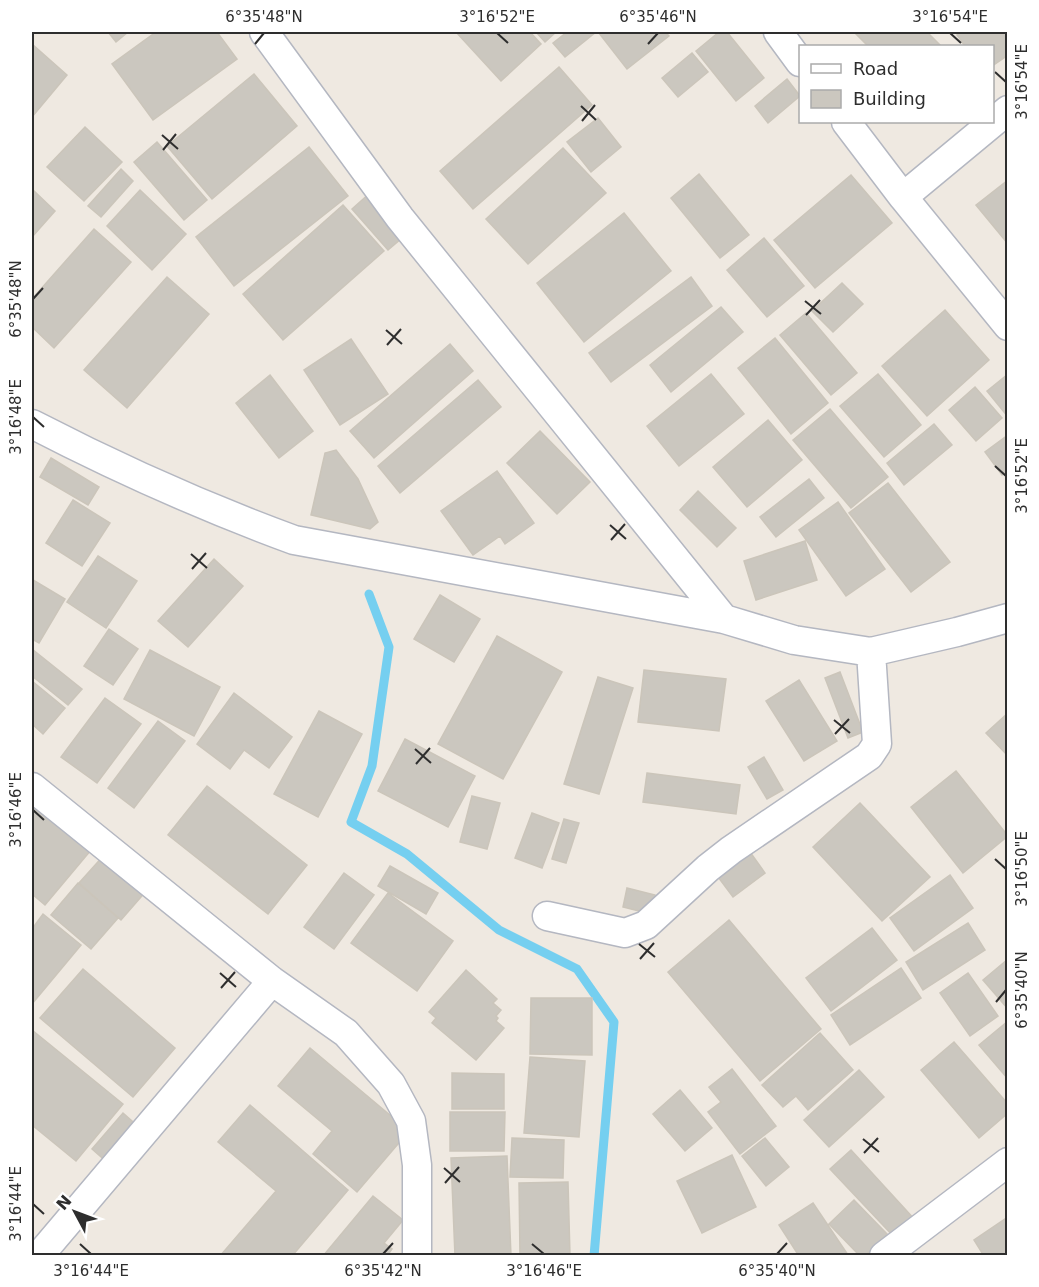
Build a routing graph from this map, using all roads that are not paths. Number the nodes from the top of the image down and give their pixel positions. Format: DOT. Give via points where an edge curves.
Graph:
graph roads {
  1 [pos="264,32"];
  2 [pos="777,32"];
  3 [pos="799,60"];
  4 [pos="1008,110"];
  5 [pos="994,122"];
  6 [pos="847,123"];
  7 [pos="992,123"];
  8 [pos="903,197"];
  9 [pos="1008,326"];
  10 [pos="32,424"];
  11 [pos="1008,618"];
  12 [pos="724,619"];
  13 [pos="871,652"];
  14 [pos="32,787"];
  15 [pos="547,916"];
  16 [pos="272,981"];
  17 [pos="1008,1161"];
  18 [pos="39,1256"];
  19 [pos="417,1256"];
  20 [pos="884,1256"];
  1 -- 12 [label="street" via="400,218"];
  2 -- 3 [label="street"];
  4 -- 5 [label="street"];
  6 -- 8 [label="street"];
  7 -- 8 [label="street"];
  8 -- 9 [label="street"];
  10 -- 12 [label="street" via="100,460 294,540"];
  11 -- 13 [label="street"];
  12 -- 13 [label="street" via="794,640"];
  13 -- 15 [label="street" via="878,744 869,756 731,850 646,925 625,933"];
  14 -- 16 [label="street"];
  16 -- 18 [label="street"];
  16 -- 19 [label="street" via="346,1033 391,1084 411,1121 417,1165"];
  17 -- 20 [label="street"];
}
